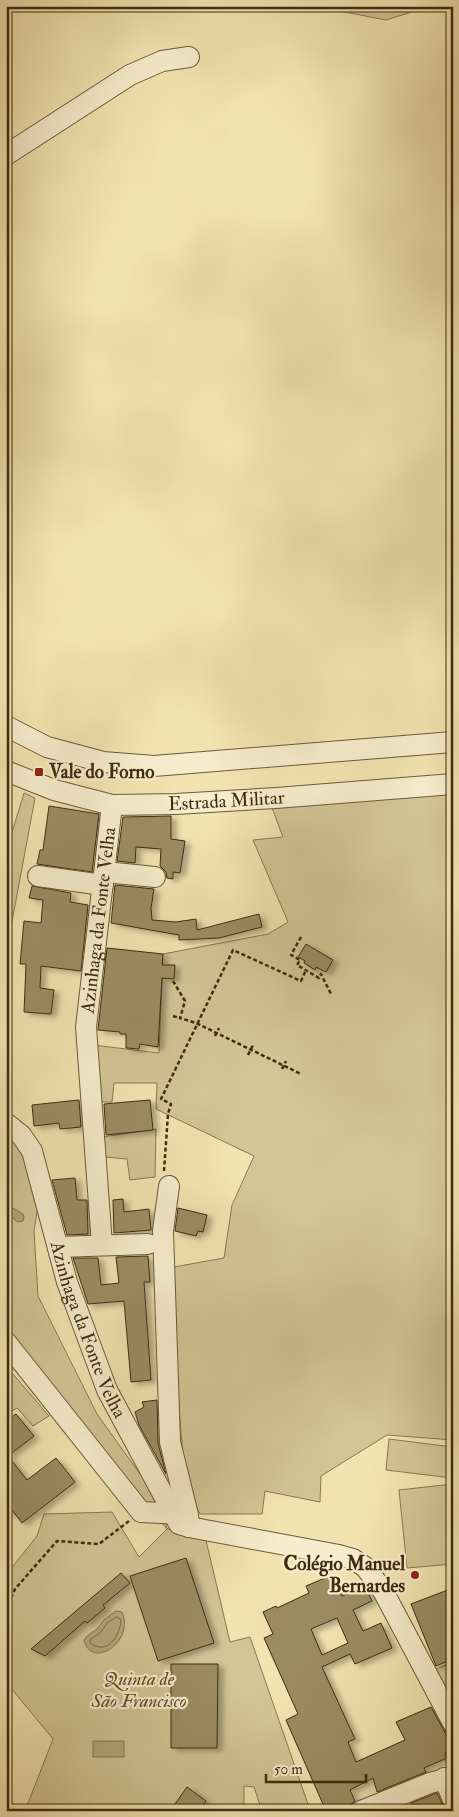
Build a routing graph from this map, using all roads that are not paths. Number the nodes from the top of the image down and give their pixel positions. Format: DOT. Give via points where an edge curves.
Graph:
graph roads {
  1 [pos="189,58"];
  2 [pos="6,155"];
  3 [pos="6,726"];
  4 [pos="453,742"];
  5 [pos="6,771"];
  6 [pos="453,784"];
  7 [pos="112,805"];
  8 [pos="38,876"];
  9 [pos="155,877"];
  10 [pos="104,879"];
  11 [pos="6,1123"];
  12 [pos="169,1186"];
  13 [pos="148,1244"];
  14 [pos="102,1245"];
  15 [pos="58,1247"];
  16 [pos="6,1342"];
  17 [pos="183,1518"];
  18 [pos="453,1724"];
  19 [pos="448,1778"];
  20 [pos="453,1800"];
  21 [pos="391,1805"];
  22 [pos="361,1811"];
  1 -- 2 [label="street" via="162,61 130,75"];
  3 -- 4 [label="street" via="47,747 103,762 154,766"];
  5 -- 7 [label="street, Estrada Militar" via="54,790"];
  6 -- 7 [label="street, Estrada Militar" via="276,798"];
  7 -- 10 [label="street, Azinhaga da Fonte Velha"];
  8 -- 10 [label="street"];
  9 -- 10 [label="street"];
  10 -- 14 [label="street, Azinhaga da Fonte Velha" via="86,1027"];
  11 -- 15 [label="street, Azinhaga da Fonte Velha" via="21,1135 32,1151"];
  12 -- 17 [label="street" via="164,1231 170,1442"];
  13 -- 14 [label="street"];
  14 -- 15 [label="street"];
  15 -- 17 [label="street, Azinhaga da Fonte Velha" via="67,1282 107,1390"];
  16 -- 17 [label="street" via="141,1512"];
  17 -- 18 [label="street" via="339,1555 365,1567 382,1589"];
  19 -- 20 [label="street"];
  19 -- 21 [label="street"];
  21 -- 22 [label="street"];
}
